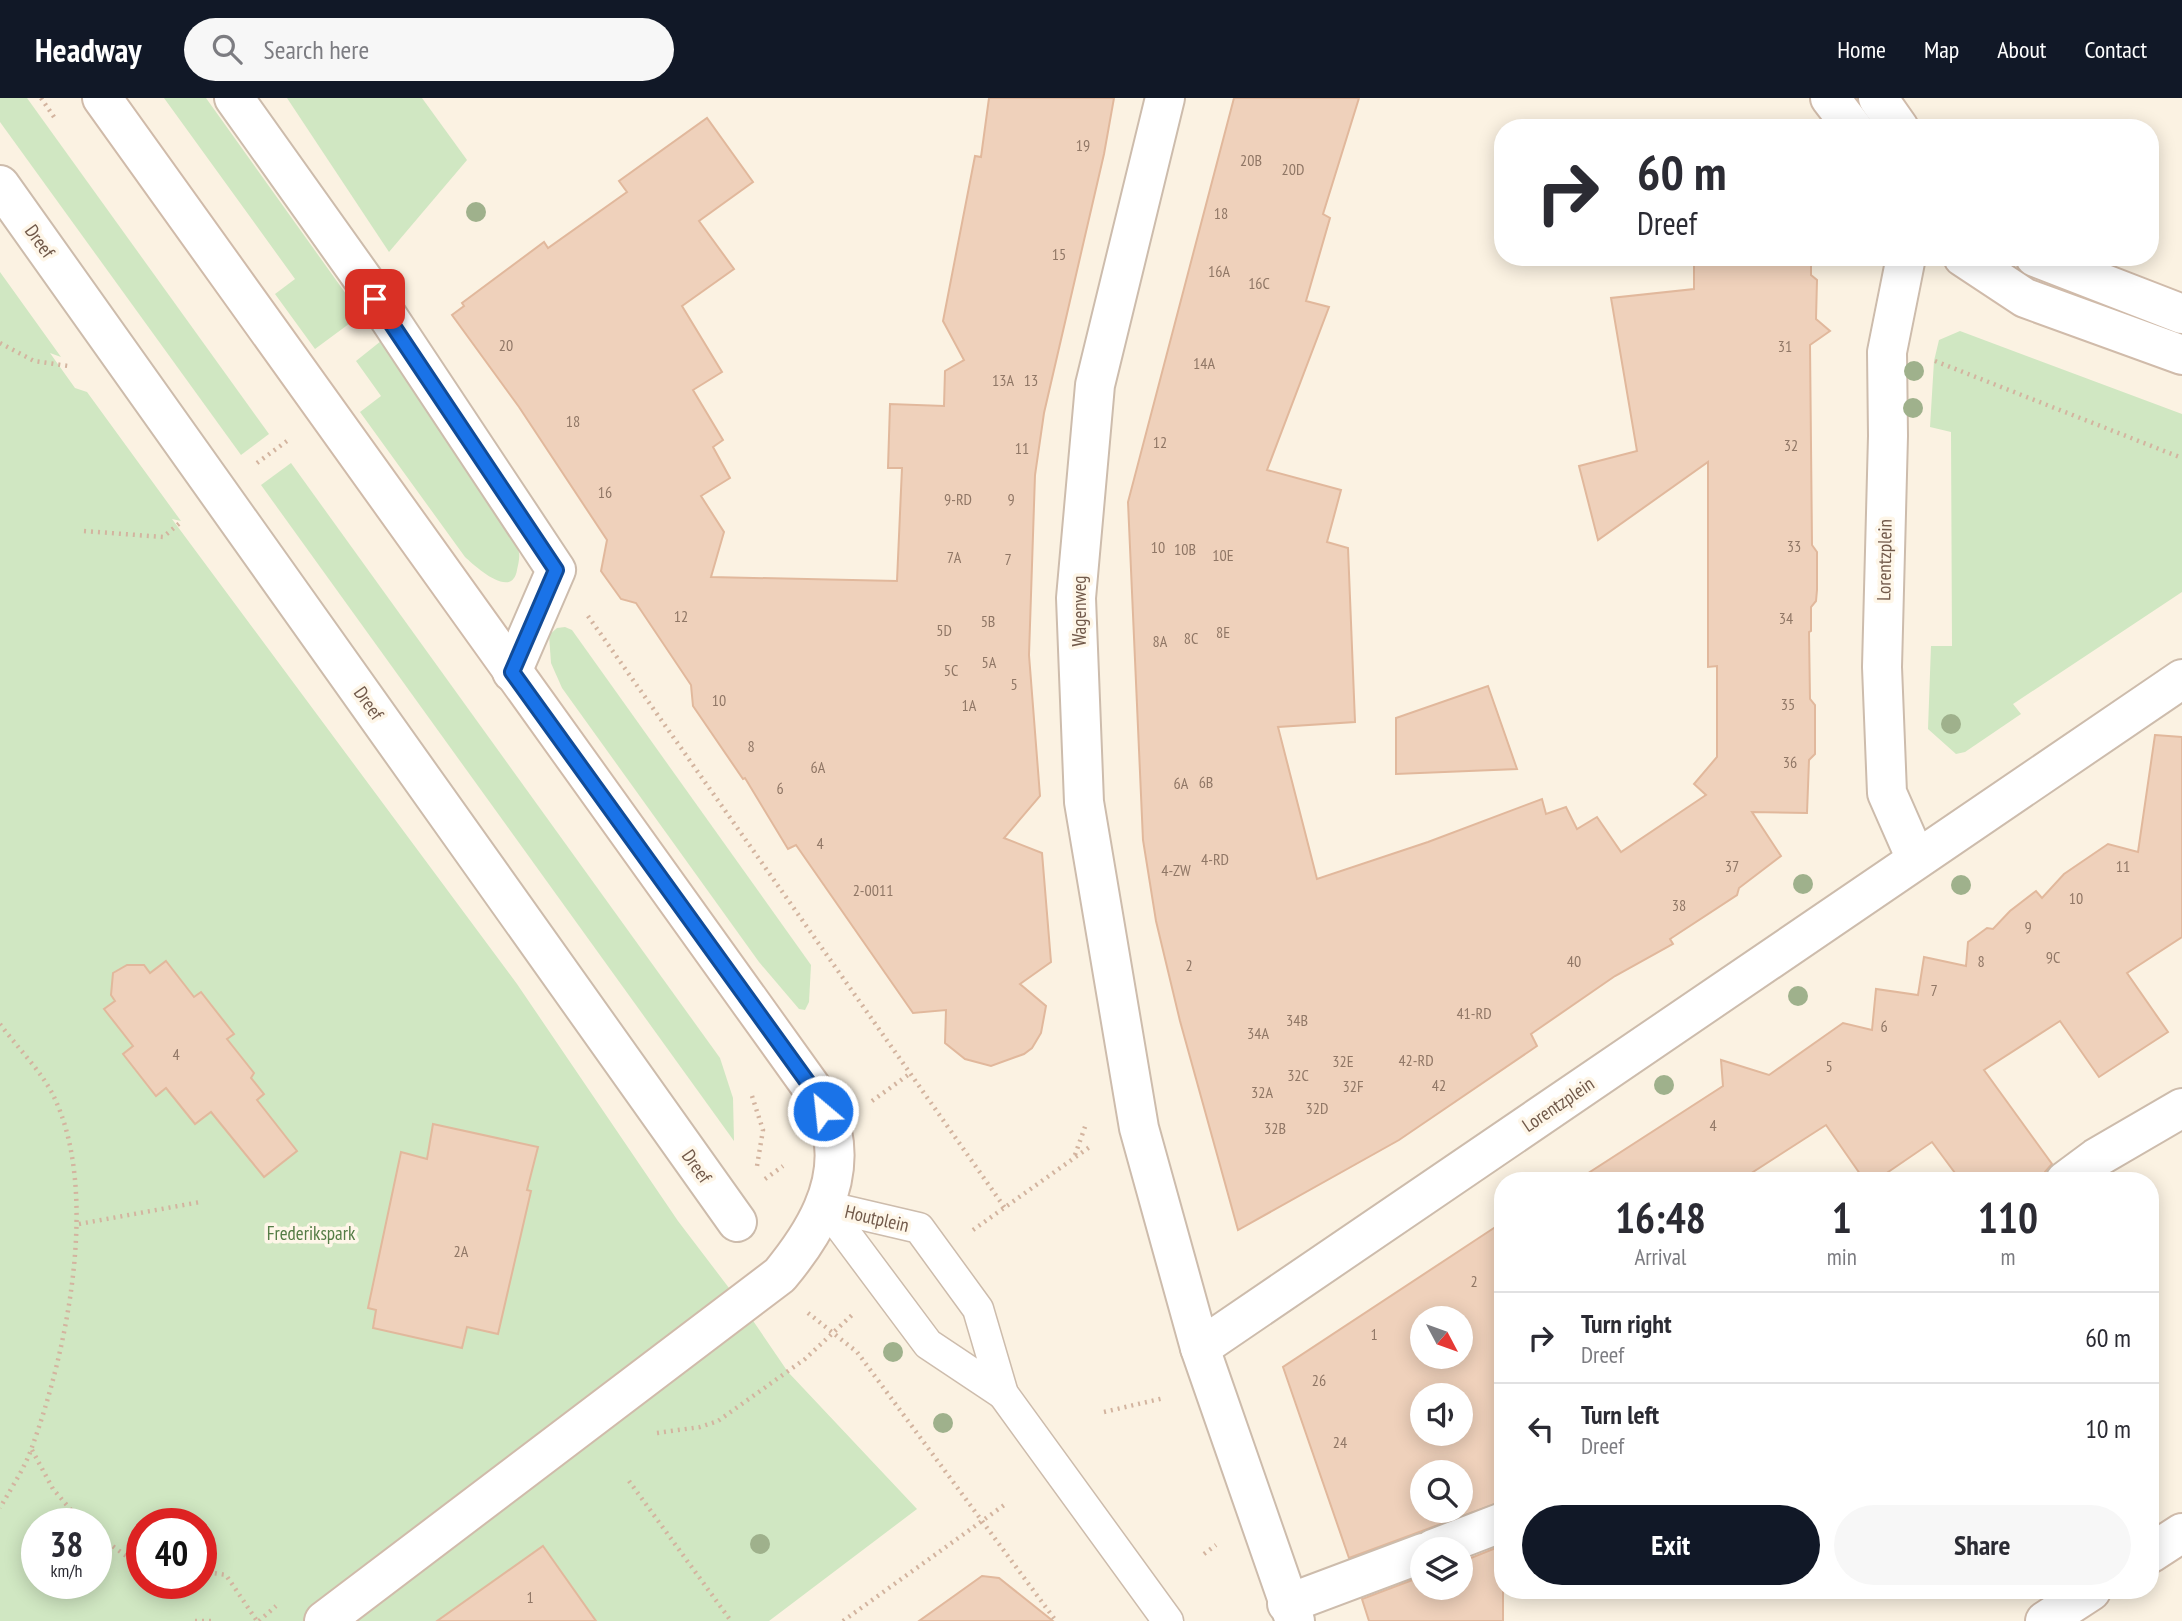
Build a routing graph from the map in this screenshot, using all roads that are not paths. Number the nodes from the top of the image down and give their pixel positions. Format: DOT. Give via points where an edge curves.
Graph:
graph roads {
  1 [pos="102,98"];
  2 [pos="234,98"];
  3 [pos="1165,98"];
  4 [pos="1830,98"];
  5 [pos="1878,98"];
  6 [pos="1846,119"];
  7 [pos="1893,119"];
  8 [pos="0,185"];
  9 [pos="1904,266"];
  10 [pos="1977,266"];
  11 [pos="2058,266"];
  12 [pos="2182,314"];
  13 [pos="2182,355"];
  14 [pos="512,672"];
  15 [pos="2182,679"];
  16 [pos="1916,859"];
  17 [pos="2182,1108"];
  18 [pos="2077,1172"];
  19 [pos="825,1206"];
  20 [pos="737,1222"];
  21 [pos="1200,1348"];
  22 [pos="1003,1394"];
  23 [pos="1494,1525"];
  24 [pos="2182,1532"];
  25 [pos="1464,1537"];
  26 [pos="2159,1548"];
  27 [pos="1410,1559"];
  28 [pos="2079,1599"];
  29 [pos="1291,1613"];
  30 [pos="324,1621"];
  31 [pos="1168,1621"];
  32 [pos="2045,1621"];
  1 -- 14 [label="street"];
  2 -- 14 [label="street" via="365,282 556,570"];
  3 -- 21 [label="street, Wagenweg" via="1095,385 1076,598 1084,802 1139,1128"];
  4 -- 6 [label="street"];
  5 -- 7 [label="street"];
  8 -- 20 [label="street, Dreef"];
  9 -- 16 [label="street, Lorentzplein" via="1886,352 1882,667 1886,793"];
  10 -- 13 [label="street" via="2025,298"];
  11 -- 12 [label="street"];
  14 -- 19 [label="street" via="814,1091 832,1131 833,1170"];
  15 -- 16 [label="street, Lorentzplein"];
  16 -- 21 [label="street, Lorentzplein"];
  17 -- 18 [label="street"];
  19 -- 22 [label="lane, Houtplein" via="928,1344"];
  19 -- 22 [label="lane, Houtplein" via="919,1228 978,1309"];
  19 -- 30 [label="street" via="807,1243 780,1275"];
  21 -- 29 [label="street"];
  22 -- 31 [label="lane, Houtplein"];
  23 -- 25 [label="street"];
  24 -- 26 [label="street"];
  27 -- 29 [label="street"];
  28 -- 32 [label="street"];
}
